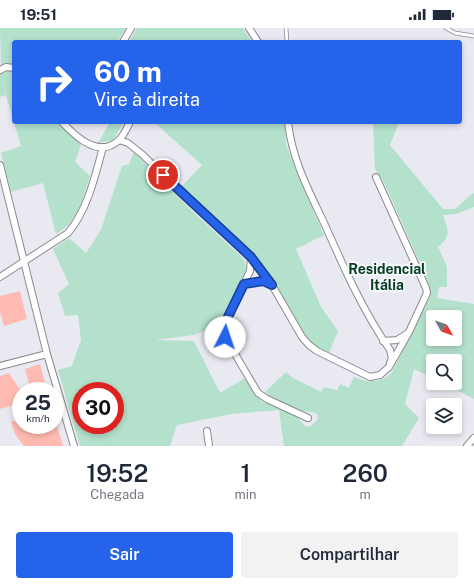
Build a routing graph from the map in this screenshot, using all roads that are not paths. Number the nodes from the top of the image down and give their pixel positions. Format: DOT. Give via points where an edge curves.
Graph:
graph roads {
  1 [pos="131,28"];
  2 [pos="249,28"];
  3 [pos="286,28"];
  4 [pos="446,28"];
  5 [pos="474,36"];
  6 [pos="124,40"];
  7 [pos="257,40"];
  8 [pos="287,40"];
  9 [pos="12,68"];
  10 [pos="0,70"];
  11 [pos="64,124"];
  12 [pos="129,124"];
  13 [pos="288,124"];
  14 [pos="119,140"];
  15 [pos="103,147"];
  16 [pos="0,165"];
  17 [pos="376,177"];
  18 [pos="251,257"];
  19 [pos="24,262"];
  20 [pos="0,277"];
  21 [pos="244,284"];
  22 [pos="272,285"];
  23 [pos="409,332"];
  24 [pos="384,341"];
  25 [pos="46,354"];
  26 [pos="0,366"];
  27 [pos="389,367"];
  28 [pos="308,418"];
  29 [pos="207,431"];
  30 [pos="474,438"];
  31 [pos="74,446"];
  32 [pos="209,446"];
  33 [pos="468,446"];
  1 -- 6 [label="street"];
  2 -- 7 [label="street"];
  3 -- 8 [label="lane"];
  4 -- 5 [label="lane" via="455,33"];
  9 -- 10 [label="street"];
  11 -- 15 [label="street" via="89,145"];
  12 -- 14 [label="street"];
  13 -- 24 [label="street" via="290,142 299,169 363,309"];
  14 -- 15 [label="street"];
  14 -- 18 [label="street" via="128,143 143,155"];
  15 -- 19 [label="street" via="82,213 76,223 68,233"];
  16 -- 19 [label="street"];
  17 -- 23 [label="street" via="426,288 425,300"];
  18 -- 21 [label="street" via="250,271"];
  18 -- 22 [label="street"];
  19 -- 20 [label="street"];
  19 -- 25 [label="street"];
  21 -- 22 [label="street" via="263,281"];
  21 -- 28 [label="street" via="223,327 225,337 258,393"];
  22 -- 27 [label="street" via="302,337 317,351 370,376 380,375"];
  23 -- 24 [label="street" via="397,340"];
  23 -- 27 [label="street"];
  24 -- 27 [label="street" via="391,354"];
  25 -- 26 [label="street"];
  25 -- 31 [label="street"];
  29 -- 32 [label="street"];
  30 -- 33 [label="street"];
}
